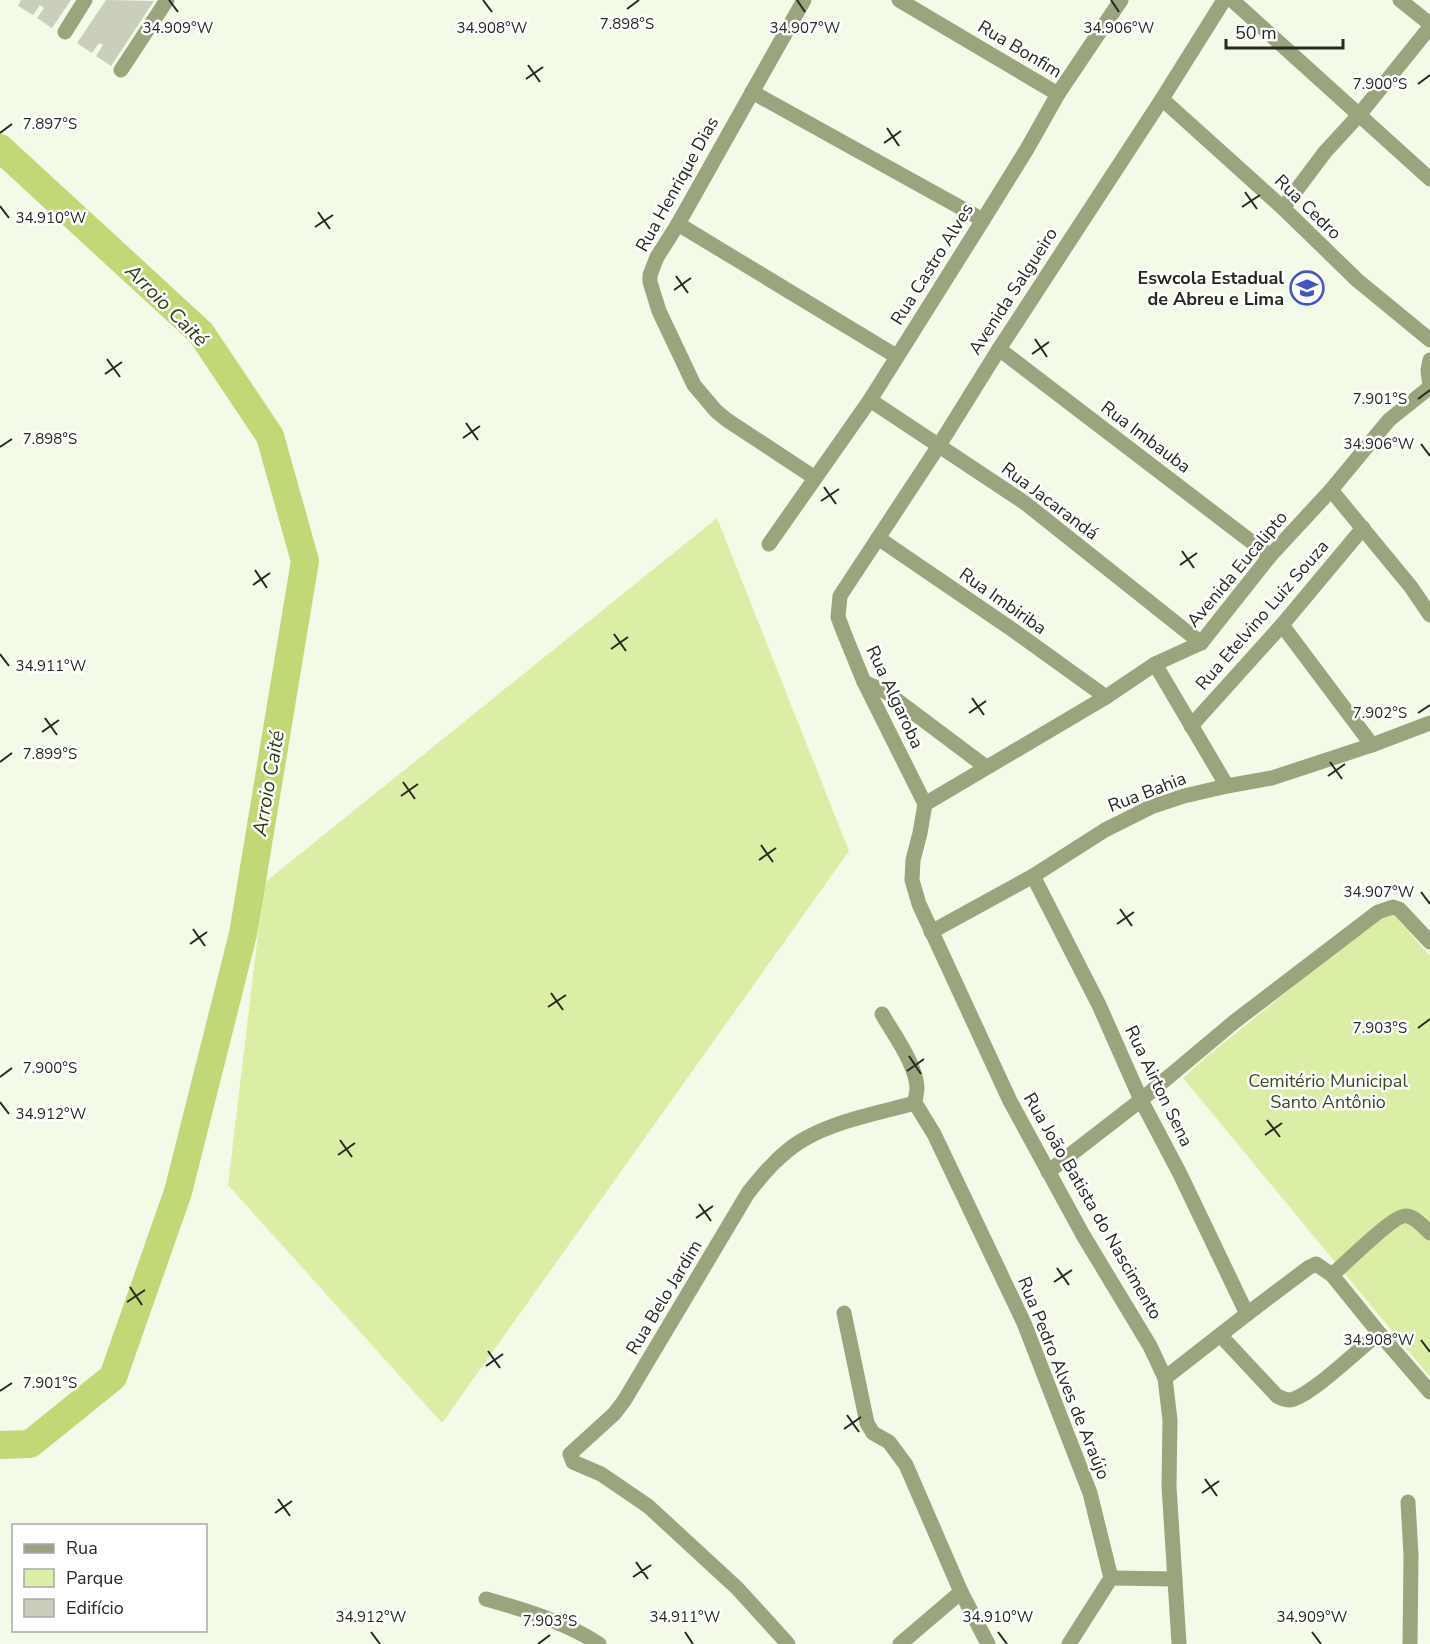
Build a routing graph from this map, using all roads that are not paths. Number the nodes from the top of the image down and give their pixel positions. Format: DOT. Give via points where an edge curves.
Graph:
graph roads {
  1 [pos="86,0"];
  2 [pos="167,0"];
  3 [pos="804,0"];
  4 [pos="900,0"];
  5 [pos="1121,0"];
  6 [pos="1224,0"];
  7 [pos="1232,0"];
  8 [pos="1400,0"];
  9 [pos="1430,25"];
  10 [pos="65,32"];
  11 [pos="121,70"];
  12 [pos="752,92"];
  13 [pos="1058,94"];
  14 [pos="1162,99"];
  15 [pos="1359,115"];
  16 [pos="1430,179"];
  17 [pos="1283,208"];
  18 [pos="983,220"];
  19 [pos="678,224"];
  20 [pos="1430,340"];
  21 [pos="999,349"];
  22 [pos="896,356"];
  23 [pos="1430,360"];
  24 [pos="1430,387"];
  25 [pos="870,399"];
  26 [pos="938,447"];
  27 [pos="815,478"];
  28 [pos="1330,490"];
  29 [pos="1363,528"];
  30 [pos="878,538"];
  31 [pos="769,544"];
  32 [pos="1270,556"];
  33 [pos="838,605"];
  34 [pos="1430,615"];
  35 [pos="1282,625"];
  36 [pos="1201,644"];
  37 [pos="1155,664"];
  38 [pos="864,682"];
  39 [pos="1106,697"];
  40 [pos="1430,723"];
  41 [pos="1191,726"];
  42 [pos="1372,745"];
  43 [pos="986,767"];
  44 [pos="1227,786"];
  45 [pos="925,804"];
  46 [pos="1033,876"];
  47 [pos="931,932"];
  48 [pos="1430,942"];
  49 [pos="882,1014"];
  50 [pos="1141,1100"];
  51 [pos="915,1103"];
  52 [pos="1047,1172"];
  53 [pos="1430,1233"];
  54 [pos="1332,1275"];
  55 [pos="844,1313"];
  56 [pos="1247,1314"];
  57 [pos="1379,1333"];
  58 [pos="1220,1335"];
  59 [pos="1165,1378"];
  60 [pos="1430,1392"];
  61 [pos="1408,1502"];
  62 [pos="1112,1578"];
  63 [pos="1175,1579"];
  64 [pos="962,1592"];
  65 [pos="486,1599"];
  66 [pos="599,1644"];
  67 [pos="788,1644"];
  68 [pos="900,1644"];
  69 [pos="988,1644"];
  70 [pos="1069,1644"];
  71 [pos="1179,1644"];
  72 [pos="1410,1644"];
  1 -- 10 [label="street"];
  2 -- 11 [label="street"];
  3 -- 12 [label="street, Rua Henrique Dias"];
  4 -- 13 [label="street, Rua Bonfim"];
  5 -- 13 [label="street, Rua Castro Alves"];
  6 -- 14 [label="street, Avenida Salgueiro"];
  7 -- 15 [label="street"];
  8 -- 9 [label="street"];
  9 -- 15 [label="street"];
  12 -- 18 [label="street"];
  12 -- 19 [label="street, Rua Henrique Dias"];
  13 -- 18 [label="street, Rua Castro Alves"];
  14 -- 17 [label="street, Rua Cedro"];
  14 -- 21 [label="street, Avenida Salgueiro"];
  15 -- 16 [label="street"];
  15 -- 17 [label="street"];
  17 -- 20 [label="street, Rua Cedro" via="1357,280"];
  18 -- 22 [label="street, Rua Castro Alves"];
  19 -- 22 [label="street"];
  19 -- 27 [label="street, Rua Henrique Dias" via="657,257 650,282 659,311 694,385 727,420"];
  21 -- 26 [label="street, Avenida Salgueiro"];
  21 -- 32 [label="street, Rua Imbauba"];
  22 -- 25 [label="street, Rua Castro Alves"];
  23 -- 24 [label="street, Avenida Eucalipto"];
  24 -- 28 [label="street, Avenida Eucalipto" via="1389,420"];
  25 -- 26 [label="street, Rua Jacarandá"];
  25 -- 27 [label="street, Rua Castro Alves"];
  26 -- 30 [label="street, Avenida Salgueiro"];
  26 -- 36 [label="street, Rua Jacarandá" via="1025,503"];
  27 -- 31 [label="street, Rua Castro Alves"];
  28 -- 29 [label="street"];
  28 -- 32 [label="street, Avenida Eucalipto"];
  29 -- 34 [label="street"];
  29 -- 35 [label="street, Rua Etelvino Luiz Souza"];
  30 -- 33 [label="street, Avenida Salgueiro"];
  30 -- 39 [label="street, Rua Imbiriba"];
  32 -- 36 [label="street, Avenida Eucalipto"];
  33 -- 38 [label="street, Rua Algaroba" via="838,617"];
  35 -- 41 [label="street, Rua Etelvino Luiz Souza"];
  35 -- 42 [label="street"];
  36 -- 37 [label="street, Avenida Eucalipto"];
  37 -- 39 [label="street, Avenida Eucalipto"];
  37 -- 41 [label="street"];
  38 -- 43 [label="street" via="886,692"];
  38 -- 45 [label="street, Rua Algaroba"];
  39 -- 43 [label="street, Avenida Eucalipto"];
  40 -- 42 [label="street, Rua Bahia"];
  41 -- 44 [label="street"];
  42 -- 44 [label="street, Rua Bahia" via="1272,778"];
  43 -- 45 [label="street, Avenida Eucalipto"];
  44 -- 46 [label="street, Rua Bahia" via="1151,807 1105,830"];
  45 -- 47 [label="street, Rua João Batista do Nascimento" via="912,880"];
  46 -- 47 [label="street, Rua Bahia"];
  46 -- 50 [label="street, Rua Airton Sena" via="1099,1005"];
  47 -- 52 [label="street, Rua João Batista do Nascimento"];
  48 -- 50 [label="street" via="1402,912 1393,907 1378,912 1234,1022"];
  49 -- 51 [label="street" via="915,1077"];
  50 -- 52 [label="street"];
  50 -- 56 [label="street, Rua Airton Sena"];
  51 -- 62 [label="street, Rua Pedro Alves de Araújo" via="934,1134 1024,1323 1090,1493"];
  51 -- 67 [label="street, Rua Belo Jardim" via="830,1126 801,1141 770,1166 748,1193 624,1401 570,1457 648,1506 737,1588"];
  52 -- 59 [label="street, Rua João Batista do Nascimento"];
  53 -- 54 [label="street" via="1410,1217 1400,1216"];
  54 -- 56 [label="street" via="1319,1265 1312,1266"];
  54 -- 57 [label="street"];
  55 -- 64 [label="street" via="867,1423 906,1465"];
  56 -- 58 [label="street"];
  57 -- 58 [label="street" via="1324,1380 1287,1400 1277,1396"];
  57 -- 60 [label="street"];
  58 -- 59 [label="street"];
  59 -- 63 [label="street, Rua João Batista do Nascimento"];
  61 -- 72 [label="street"];
  62 -- 63 [label="street"];
  62 -- 70 [label="street"];
  63 -- 71 [label="street, Rua João Batista do Nascimento"];
  64 -- 68 [label="street"];
  64 -- 69 [label="street"];
  65 -- 66 [label="street" via="580,1632"];
}
